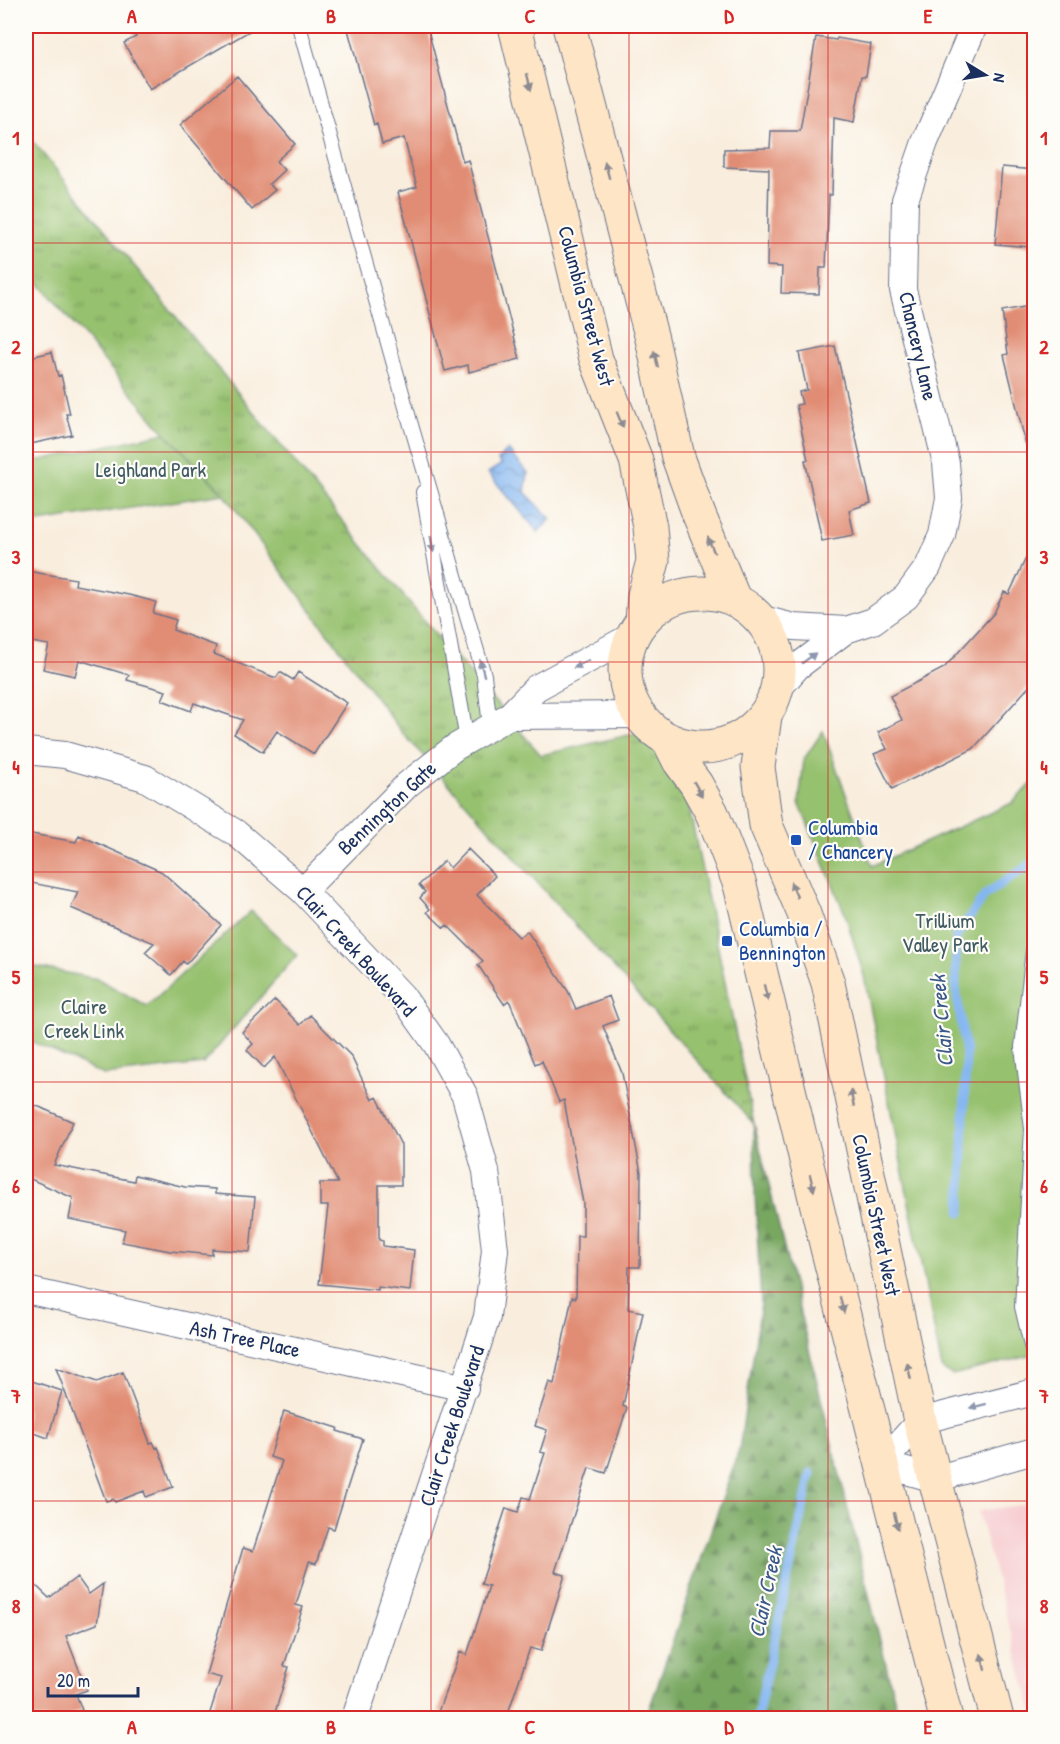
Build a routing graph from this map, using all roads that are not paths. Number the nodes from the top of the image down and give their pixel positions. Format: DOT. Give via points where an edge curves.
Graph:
graph roads {
  1 [pos="299,26"];
  2 [pos="515,26"];
  3 [pos="569,26"];
  4 [pos="974,26"];
  5 [pos="411,425"];
  6 [pos="747,608"];
  7 [pos="637,629"];
  8 [pos="846,630"];
  9 [pos="771,703"];
  10 [pos="639,715"];
  11 [pos="500,721"];
  12 [pos="467,740"];
  13 [pos="668,740"];
  14 [pos="26,752"];
  15 [pos="303,891"];
  16 [pos="1035,942"];
  17 [pos="26,1290"];
  18 [pos="1035,1358"];
  19 [pos="465,1388"];
  20 [pos="1035,1392"];
  21 [pos="920,1421"];
  22 [pos="1035,1451"];
  23 [pos="881,1464"];
  24 [pos="935,1479"];
  25 [pos="355,1719"];
  26 [pos="946,1719"];
  27 [pos="997,1719"];
  1 -- 5 [label="lane"];
  2 -- 7 [label="main road, Columbia Street West, one-way" via="596,359 636,459 650,527 653,561"];
  6 -- 3 [label="main road, one-way" via="699,515 678,457 652,339"];
  4 -- 8 [label="street, Chancery Lane" via="905,200 903,290 946,463 949,498 942,535 928,567 906,597 873,621"];
  11 -- 5 [label="lane, one-way"];
  5 -- 12 [label="lane, one-way"];
  6 -- 7 [label="main road" via="710,593 684,594 661,604"];
  6 -- 8 [label="street, Chancery Lane" via="794,627"];
  6 -- 9 [label="main road" via="768,630 777,652 779,676"];
  7 -- 10 [label="main road" via="626,656 625,676 629,697"];
  7 -- 11 [label="street, Bennington Gate, one-way" via="536,688"];
  9 -- 8 [label="street, Chancery Lane, one-way" via="797,667"];
  9 -- 13 [label="main road" via="749,731 730,742 710,747"];
  21 -- 9 [label="main road, Columbia Street West, one-way" via="828,983 766,825 758,767"];
  10 -- 11 [label="street"];
  10 -- 13 [label="main road"];
  11 -- 12 [label="street, Bennington Gate"];
  12 -- 15 [label="street, Bennington Gate" via="408,784"];
  13 -- 23 [label="main road, one-way" via="711,813 740,885"];
  14 -- 15 [label="street, Clair Creek Boulevard" via="65,755 145,778 236,833"];
  15 -- 19 [label="street, Clair Creek Boulevard" via="402,996 436,1044 465,1096 486,1171 495,1250 487,1317"];
  16 -- 18 [label="lane" via="1022,1047 1032,1129 1022,1306"];
  17 -- 19 [label="street, Ash Tree Place"];
  19 -- 25 [label="street, Clair Creek Boulevard"];
  20 -- 21 [label="street, one-way"];
  21 -- 23 [label="street"];
  21 -- 24 [label="main road, Columbia Street West"];
  22 -- 24 [label="street"];
  23 -- 24 [label="street"];
  23 -- 26 [label="main road, one-way"];
  27 -- 24 [label="main road, Columbia Street West, one-way"];
}
